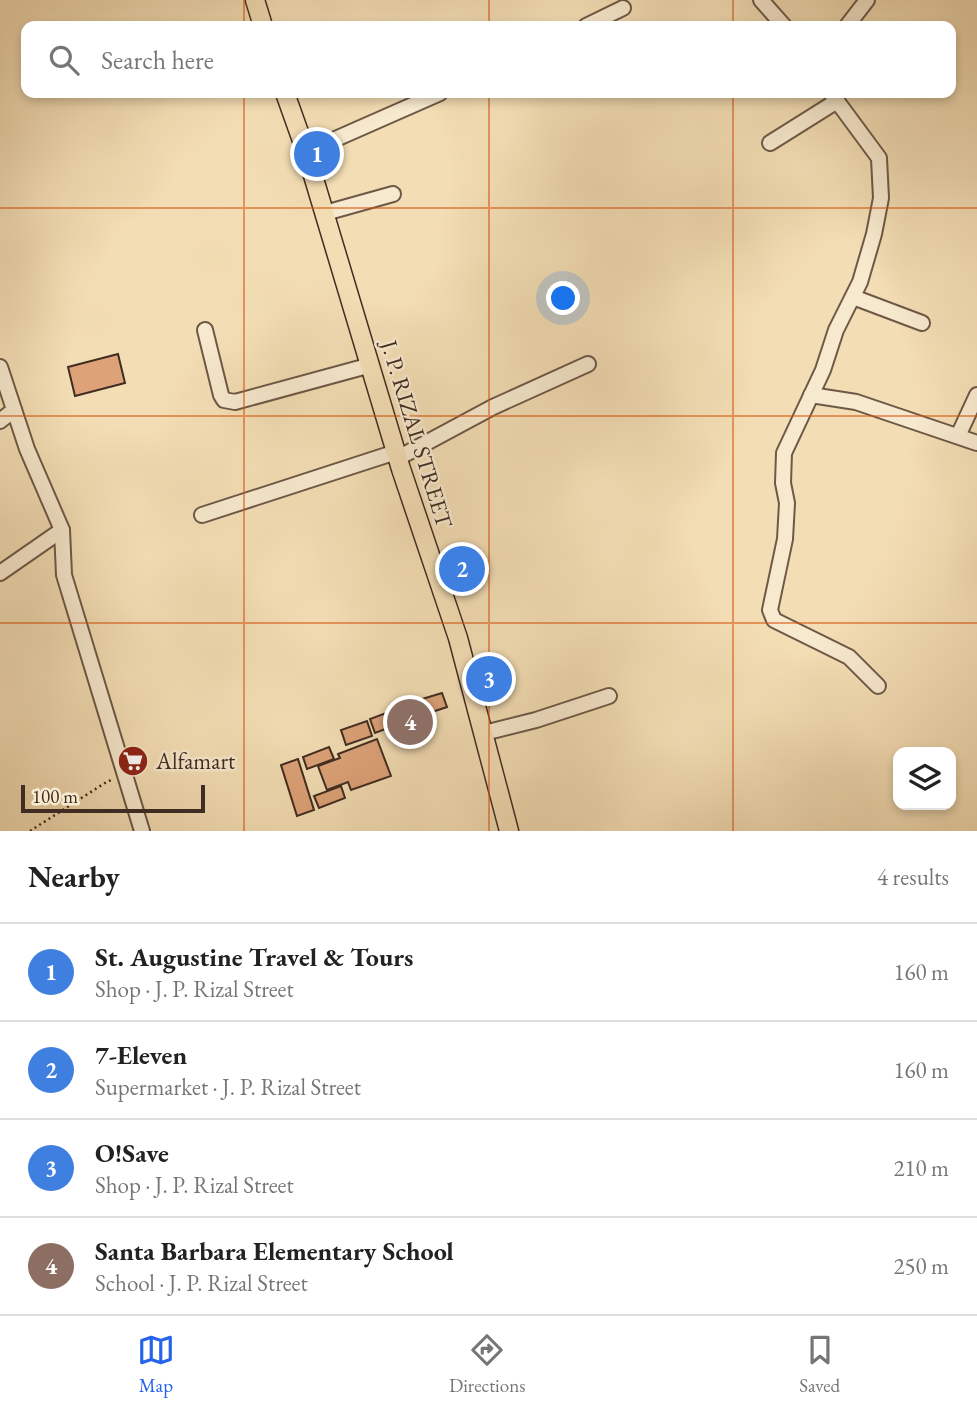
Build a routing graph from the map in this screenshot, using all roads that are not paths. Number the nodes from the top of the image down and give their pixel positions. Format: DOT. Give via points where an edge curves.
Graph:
graph roads {
  1 [pos="255,0"];
  2 [pos="761,0"];
  3 [pos="867,0"];
  4 [pos="623,9"];
  5 [pos="261,21"];
  6 [pos="597,21"];
  7 [pos="780,21"];
  8 [pos="850,21"];
  9 [pos="287,98"];
  10 [pos="429,98"];
  11 [pos="833,98"];
  12 [pos="835,98"];
  13 [pos="770,143"];
  14 [pos="306,152"];
  15 [pos="393,194"];
  16 [pos="325,213"];
  17 [pos="853,297"];
  18 [pos="922,323"];
  19 [pos="205,330"];
  20 [pos="588,364"];
  21 [pos="371,366"];
  22 [pos="0,367"];
  23 [pos="811,395"];
  24 [pos="977,395"];
  25 [pos="14,410"];
  26 [pos="0,421"];
  27 [pos="958,436"];
  28 [pos="977,443"];
  29 [pos="397,455"];
  30 [pos="202,515"];
  31 [pos="62,530"];
  32 [pos="0,573"];
  33 [pos="878,686"];
  34 [pos="609,696"];
  35 [pos="484,733"];
  36 [pos="142,831"];
  37 [pos="509,831"];
  1 -- 5 [label="main road"];
  2 -- 7 [label="street"];
  3 -- 8 [label="street"];
  4 -- 6 [label="street"];
  9 -- 14 [label="main road, J. P. RIZAL STREET"];
  10 -- 14 [label="street"];
  11 -- 13 [label="street"];
  12 -- 17 [label="street" via="879,158 881,198"];
  14 -- 16 [label="main road, J. P. RIZAL STREET"];
  15 -- 16 [label="street"];
  16 -- 21 [label="main road, J. P. RIZAL STREET"];
  17 -- 18 [label="street"];
  17 -- 23 [label="street"];
  19 -- 21 [label="street" via="224,400 235,402"];
  20 -- 29 [label="street"];
  21 -- 29 [label="main road, J. P. RIZAL STREET"];
  22 -- 25 [label="street"];
  23 -- 27 [label="street" via="856,402"];
  23 -- 33 [label="street" via="783,453 785,539 770,610 774,620 849,657"];
  24 -- 27 [label="street"];
  25 -- 26 [label="street"];
  25 -- 31 [label="street"];
  27 -- 28 [label="street"];
  29 -- 30 [label="street"];
  29 -- 35 [label="main road, J. P. RIZAL STREET" via="458,638"];
  31 -- 32 [label="street"];
  31 -- 36 [label="street" via="64,575"];
  34 -- 35 [label="street"];
  35 -- 37 [label="main road, J. P. RIZAL STREET"];
}
